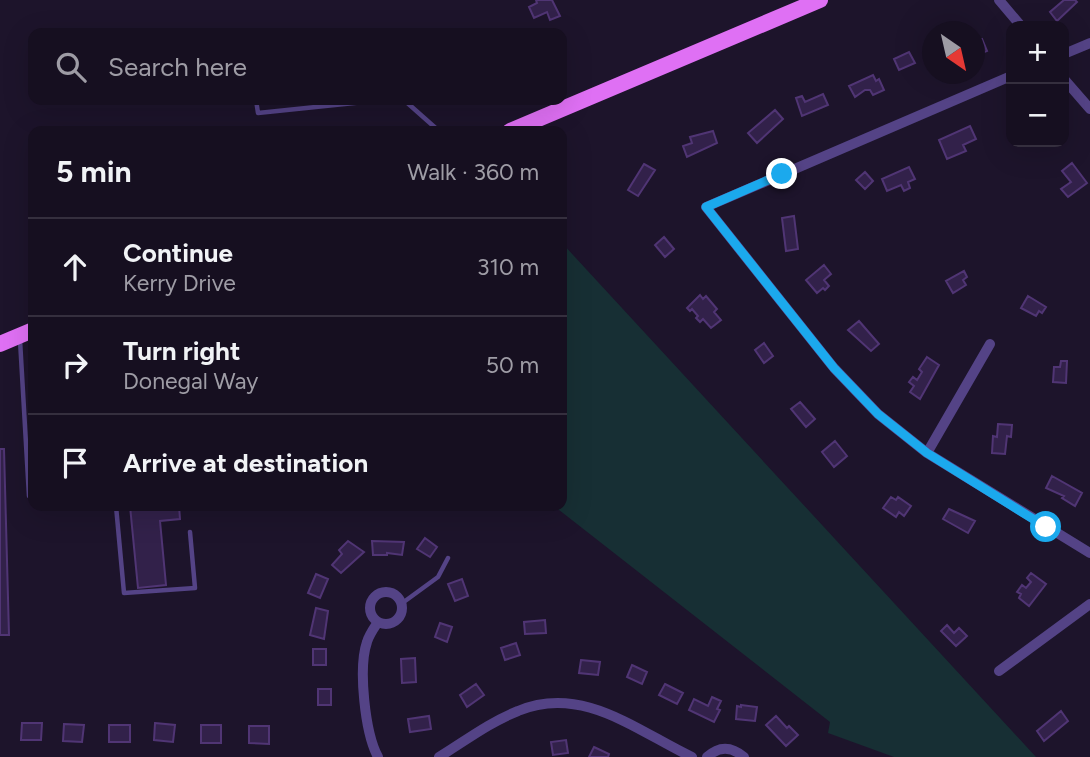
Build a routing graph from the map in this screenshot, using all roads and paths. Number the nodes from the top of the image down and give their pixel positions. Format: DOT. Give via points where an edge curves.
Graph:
graph roads {
  1 [pos="820,0"];
  2 [pos="999,0"];
  3 [pos="1017,21"];
  4 [pos="1090,43"];
  5 [pos="1069,52"];
  6 [pos="1006,78"];
  7 [pos="1068,84"];
  8 [pos="257,105"];
  9 [pos="334,105"];
  10 [pos="410,105"];
  11 [pos="1090,109"];
  12 [pos="433,126"];
  13 [pos="522,126"];
  14 [pos="26,333"];
  15 [pos="0,344"];
  16 [pos="990,344"];
  17 [pos="927,453"];
  18 [pos="28,472"];
  19 [pos="116,511"];
  20 [pos="190,532"];
  21 [pos="1090,553"];
  22 [pos="448,558"];
  23 [pos="401,604"];
  24 [pos="1090,604"];
  25 [pos="378,622"];
  26 [pos="999,671"];
  27 [pos="378,757"];
  28 [pos="439,757"];
  29 [pos="692,757"];
  30 [pos="707,757"];
  31 [pos="744,757"];
  1 -- 13 [label="main road"];
  2 -- 3 [label="street"];
  4 -- 5 [label="street"];
  6 -- 17 [label="street" via="706,207 853,391"];
  7 -- 11 [label="street"];
  8 -- 9 [label="lane" via="258,113"];
  10 -- 12 [label="lane"];
  14 -- 15 [label="main road"];
  14 -- 18 [label="lane"];
  16 -- 17 [label="street"];
  17 -- 21 [label="street"];
  19 -- 20 [label="lane" via="124,593 195,588"];
  22 -- 23 [label="lane" via="438,577"];
  23 -- 25 [label="street" via="397,619 388,624"];
  23 -- 25 [label="street" via="390,594 376,596 370,609"];
  24 -- 26 [label="street"];
  25 -- 27 [label="street" via="367,641 364,664 368,732"];
  28 -- 29 [label="street" via="519,710 554,703 593,707"];
  30 -- 31 [label="street" via="730,749"];
}
